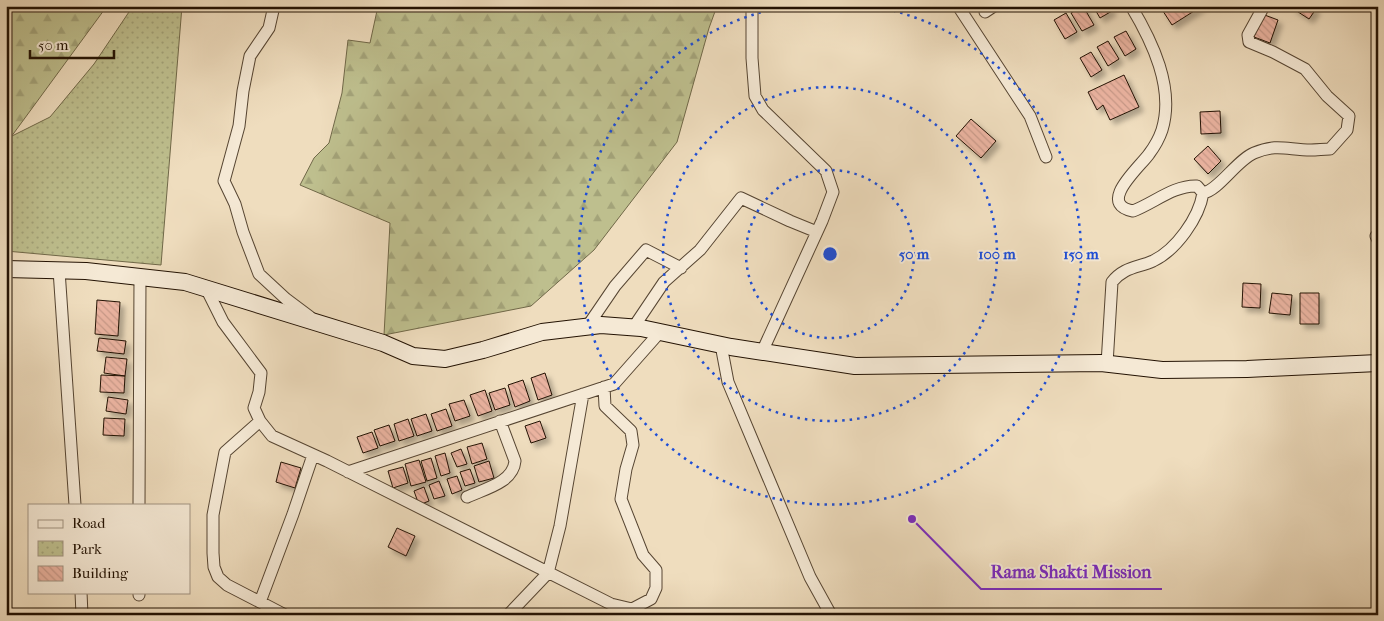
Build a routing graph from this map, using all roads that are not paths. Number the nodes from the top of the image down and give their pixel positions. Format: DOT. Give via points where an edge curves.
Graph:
graph roads {
  1 [pos="274,6"];
  2 [pos="752,6"];
  3 [pos="958,6"];
  4 [pos="1131,6"];
  5 [pos="1264,6"];
  6 [pos="1046,157"];
  7 [pos="1203,193"];
  8 [pos="817,232"];
  9 [pos="681,268"];
  10 [pos="6,269"];
  11 [pos="59,270"];
  12 [pos="140,277"];
  13 [pos="206,288"];
  14 [pos="317,323"];
  15 [pos="587,326"];
  16 [pos="633,328"];
  17 [pos="660,332"];
  18 [pos="721,345"];
  19 [pos="762,352"];
  20 [pos="1378,363"];
  21 [pos="1107,364"];
  22 [pos="604,387"];
  23 [pos="583,394"];
  24 [pos="260,421"];
  25 [pos="500,421"];
  26 [pos="313,455"];
  27 [pos="348,472"];
  28 [pos="467,497"];
  29 [pos="75,504"];
  30 [pos="139,504"];
  31 [pos="548,572"];
  32 [pos="81,594"];
  33 [pos="260,602"];
  34 [pos="630,612"];
  35 [pos="82,615"];
  36 [pos="285,615"];
  37 [pos="508,615"];
  38 [pos="831,615"];
  1 -- 14 [label="street" via="268,28 250,56 239,126 224,181 259,274"];
  2 -- 8 [label="street" via="755,96 763,110 826,171 833,192"];
  3 -- 6 [label="street" via="1030,116"];
  4 -- 7 [label="street" via="1160,68 1165,118 1157,142 1122,187 1120,205 1134,211 1170,193 1193,186"];
  5 -- 7 [label="street" via="1248,35 1249,42 1305,69 1349,116 1346,130 1330,149 1278,146 1252,153 1209,192"];
  7 -- 21 [label="street" via="1196,216 1174,246 1154,260 1121,272 1112,282"];
  8 -- 9 [label="street" via="740,198 700,250"];
  8 -- 19 [label="street"];
  9 -- 15 [label="street" via="646,250"];
  9 -- 16 [label="street" via="664,282"];
  10 -- 11 [label="street"];
  11 -- 12 [label="street"];
  11 -- 29 [label="street"];
  12 -- 13 [label="street"];
  12 -- 30 [label="street"];
  13 -- 14 [label="street"];
  13 -- 24 [label="street" via="223,322 261,373 254,408"];
  14 -- 15 [label="street" via="383,343 413,356 444,359 542,332"];
  15 -- 16 [label="street"];
  16 -- 17 [label="street"];
  17 -- 18 [label="street"];
  17 -- 22 [label="street" via="614,384"];
  18 -- 19 [label="street"];
  18 -- 38 [label="street" via="728,382 810,577"];
  19 -- 21 [label="street" via="855,366"];
  20 -- 21 [label="street" via="1162,370"];
  22 -- 23 [label="street"];
  22 -- 34 [label="street" via="605,406 631,431 633,445 621,499 643,555 656,570 656,588 651,599"];
  23 -- 25 [label="street"];
  23 -- 31 [label="street" via="560,526"];
  24 -- 26 [label="street" via="272,436"];
  24 -- 33 [label="street" via="224,452 213,516 213,546 218,577 226,586"];
  25 -- 27 [label="street"];
  25 -- 28 [label="street" via="514,466 505,479"];
  26 -- 27 [label="street"];
  26 -- 33 [label="street"];
  27 -- 31 [label="street"];
  31 -- 34 [label="street"];
  31 -- 37 [label="street"];
  32 -- 35 [label="street"];
  33 -- 36 [label="street"];
}
